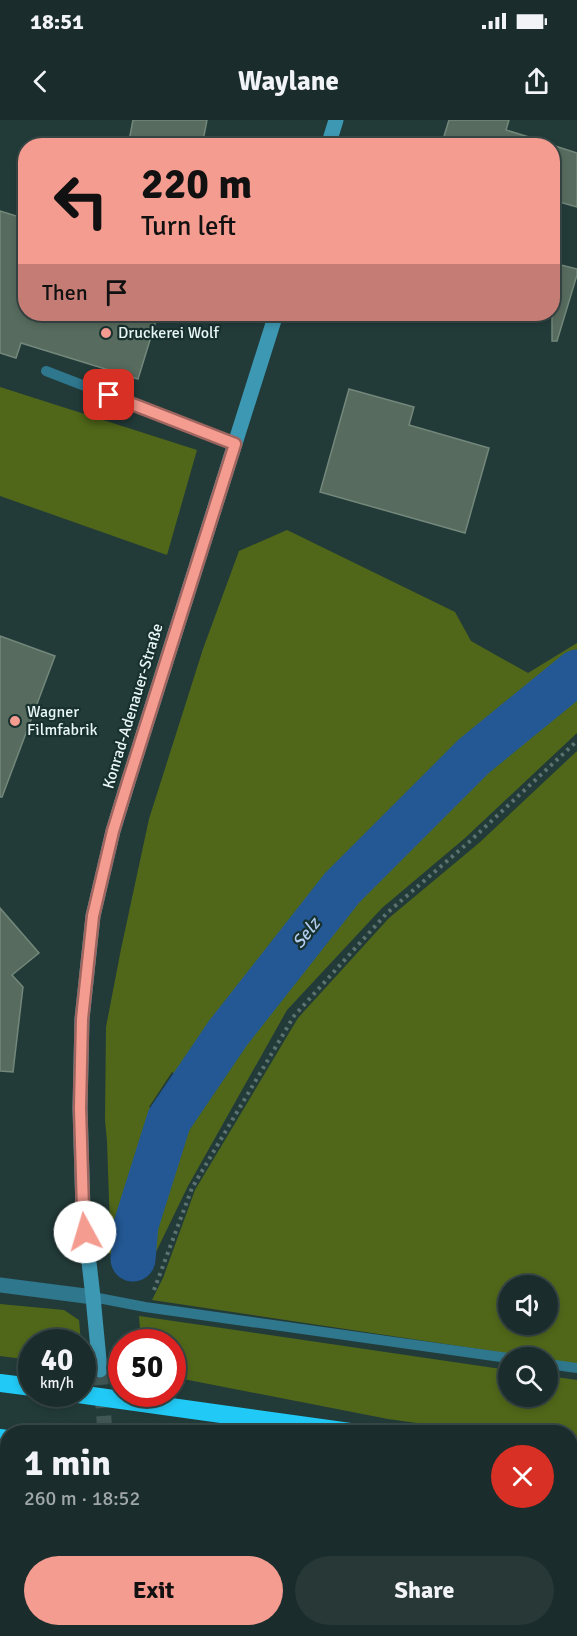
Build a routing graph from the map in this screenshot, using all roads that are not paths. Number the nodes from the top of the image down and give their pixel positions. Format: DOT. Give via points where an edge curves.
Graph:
graph roads {
  1 [pos="336,120"];
  2 [pos="330,138"];
  3 [pos="274,321"];
  4 [pos="46,371"];
  5 [pos="235,444"];
  6 [pos="0,1285"];
  7 [pos="93,1298"];
  8 [pos="498,1357"];
  9 [pos="558,1365"];
  10 [pos="577,1368"];
  11 [pos="100,1370"];
  12 [pos="0,1383"];
  13 [pos="18,1385"];
  14 [pos="96,1397"];
  15 [pos="300,1425"];
  1 -- 2 [label="main road"];
  3 -- 5 [label="main road, Konrad-Adenauer-Straße"];
  4 -- 5 [label="lane"];
  5 -- 7 [label="main road, Konrad-Adenauer-Straße" via="113,831 93,916 82,1019 80,1108 83,1210"];
  6 -- 7 [label="street"];
  7 -- 8 [label="lane"];
  7 -- 11 [label="main road, Konrad-Adenauer-Straße"];
  9 -- 10 [label="lane"];
  12 -- 13 [label="highway"];
  14 -- 15 [label="highway"];
}
